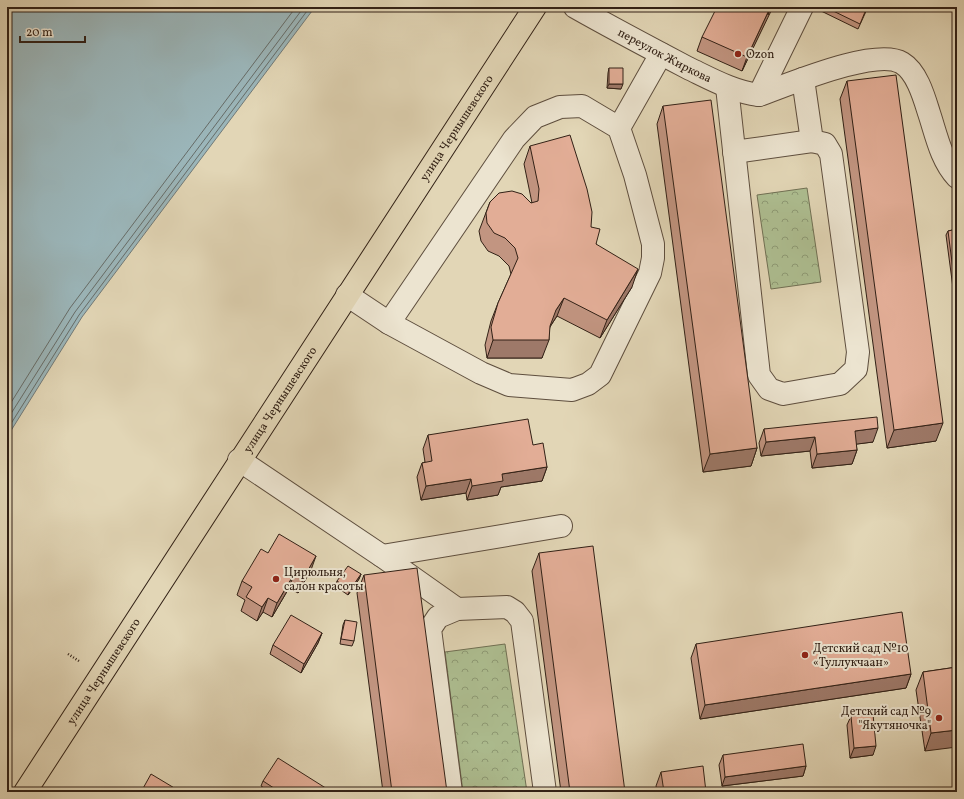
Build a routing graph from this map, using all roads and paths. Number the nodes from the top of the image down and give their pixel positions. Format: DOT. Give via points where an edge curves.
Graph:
graph roads {
  1 [pos="535,7"];
  2 [pos="575,7"];
  3 [pos="802,7"];
  4 [pos="661,54"];
  5 [pos="803,79"];
  6 [pos="727,87"];
  7 [pos="759,95"];
  8 [pos="619,128"];
  9 [pos="812,141"];
  10 [pos="734,152"];
  11 [pos="957,177"];
  12 [pos="347,295"];
  13 [pos="389,323"];
  14 [pos="239,460"];
  15 [pos="561,526"];
  16 [pos="382,556"];
  17 [pos="457,610"];
  18 [pos="68,654"];
  19 [pos="79,661"];
  20 [pos="25,792"];
  21 [pos="451,792"];
  22 [pos="545,792"];
  1 -- 12 [label="main road, улица Чернышевского"];
  2 -- 4 [label="street, переулок Жиркова"];
  3 -- 7 [label="street"];
  4 -- 6 [label="street, переулок Жиркова"];
  4 -- 8 [label="street"];
  5 -- 7 [label="street"];
  5 -- 9 [label="street"];
  5 -- 11 [label="street" via="865,60 890,59 915,67 942,152 950,170"];
  6 -- 7 [label="street, переулок Жиркова"];
  6 -- 10 [label="street"];
  8 -- 13 [label="street" via="582,106 560,107 535,117 514,139"];
  8 -- 13 [label="street" via="635,175 653,258 650,273 600,375 588,384 572,390 509,385 481,373"];
  9 -- 10 [label="street"];
  9 -- 10 [label="street" via="825,144 831,154 858,352 856,369 840,384 783,394 769,389 759,375"];
  12 -- 13 [label="street"];
  12 -- 14 [label="main road, улица Чернышевского"];
  14 -- 16 [label="street"];
  14 -- 20 [label="main road, улица Чернышевского"];
  15 -- 16 [label="street"];
  16 -- 17 [label="street"];
  17 -- 21 [label="street" via="438,617 430,629"];
  17 -- 22 [label="street" via="507,607 522,621"];
  18 -- 19 [label="path"];
}
